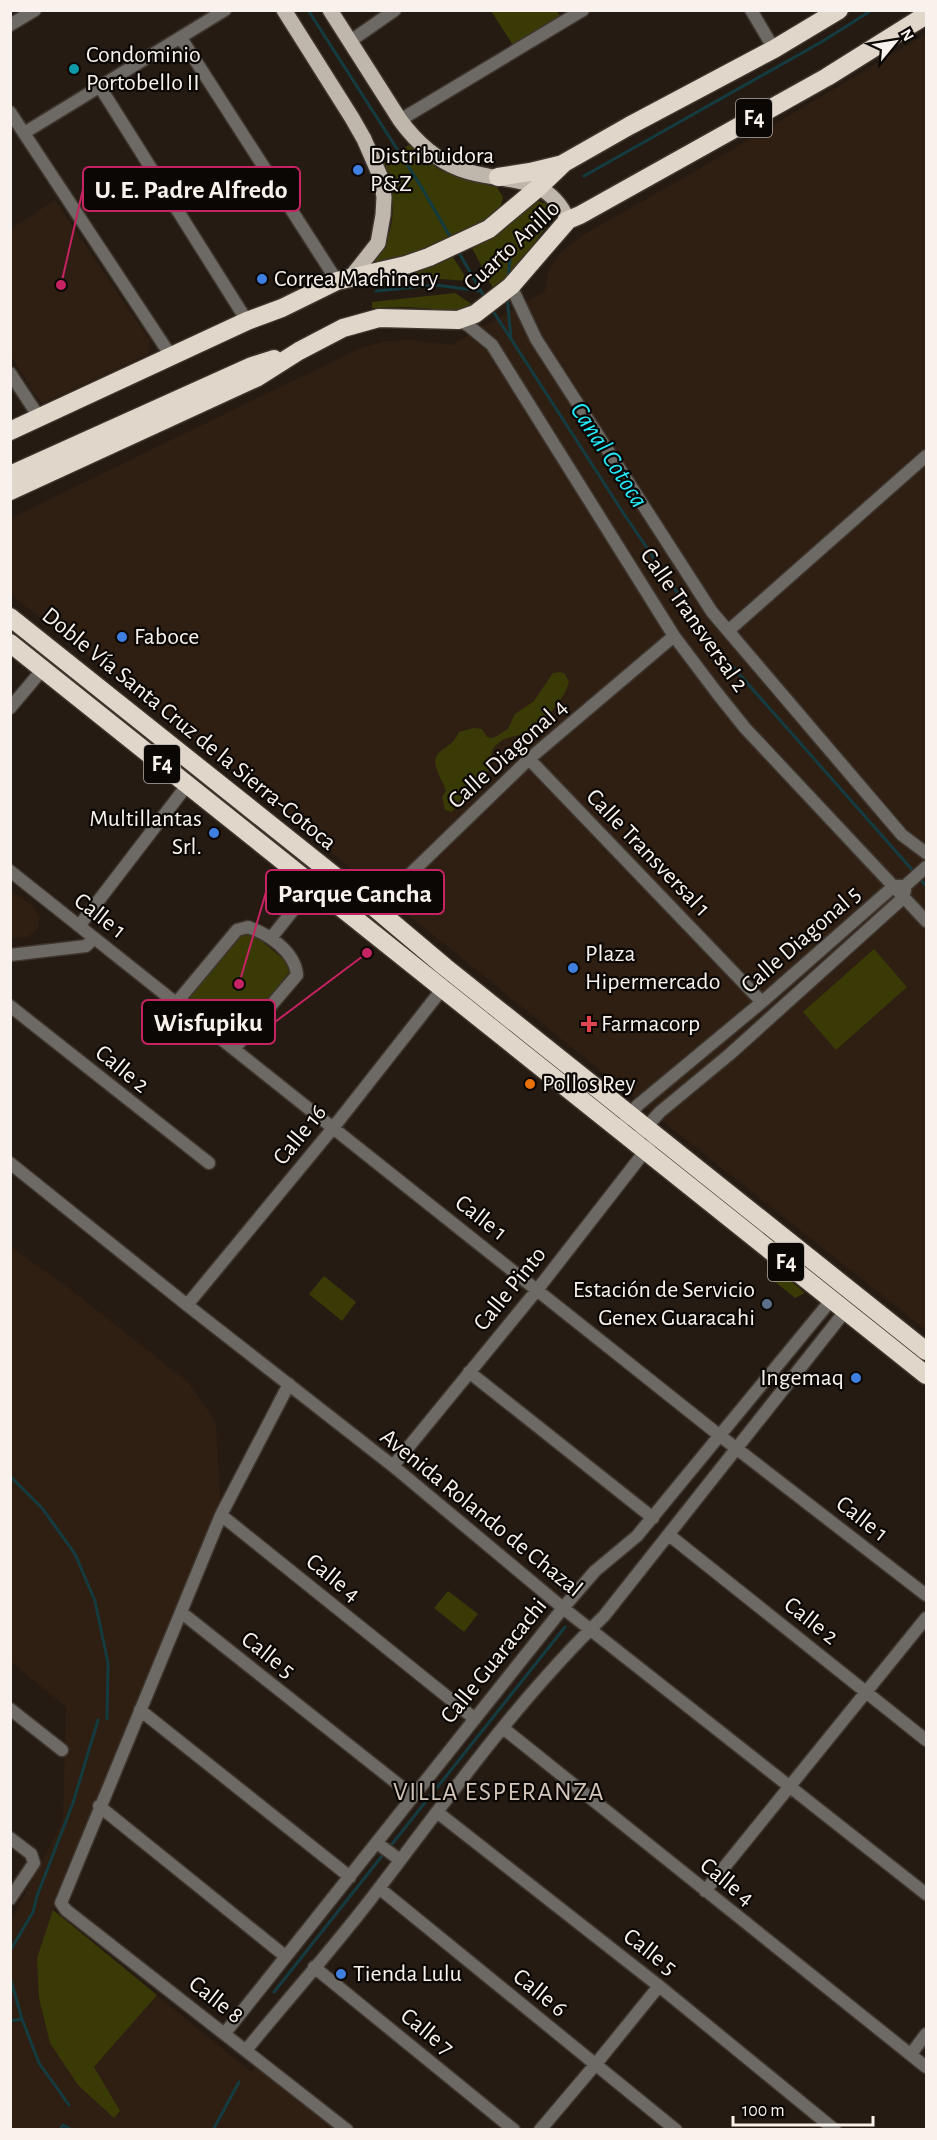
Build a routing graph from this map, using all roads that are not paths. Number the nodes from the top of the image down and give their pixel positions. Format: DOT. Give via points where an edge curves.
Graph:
graph roads {
  1 [pos="35,10"];
  2 [pos="225,10"];
  3 [pos="284,10"];
  4 [pos="330,10"];
  5 [pos="395,10"];
  6 [pos="583,10"];
  7 [pos="751,10"];
  8 [pos="839,10"];
  9 [pos="927,15"];
  10 [pos="10,25"];
  11 [pos="181,38"];
  12 [pos="349,42"];
  13 [pos="774,49"];
  14 [pos="100,87"];
  15 [pos="10,112"];
  16 [pos="400,120"];
  17 [pos="24,133"];
  18 [pos="564,163"];
  19 [pos="498,177"];
  20 [pos="539,187"];
  21 [pos="567,220"];
  22 [pos="344,278"];
  23 [pos="505,292"];
  24 [pos="282,308"];
  25 [pos="458,320"];
  26 [pos="247,321"];
  27 [pos="299,351"];
  28 [pos="171,356"];
  29 [pos="10,373"];
  30 [pos="39,417"];
  31 [pos="10,431"];
  32 [pos="10,442"];
  33 [pos="927,456"];
  34 [pos="10,475"];
  35 [pos="10,491"];
  36 [pos="10,617"];
  37 [pos="728,631"];
  38 [pos="674,636"];
  39 [pos="10,643"];
  40 [pos="44,669"];
  41 [pos="10,708"];
  42 [pos="529,759"];
  43 [pos="188,784"];
  44 [pos="927,853"];
  45 [pos="926,868"];
  46 [pos="326,869"];
  47 [pos="10,871"];
  48 [pos="314,885"];
  49 [pos="903,888"];
  50 [pos="375,908"];
  51 [pos="926,919"];
  52 [pos="79,926"];
  53 [pos="94,938"];
  54 [pos="271,938"];
  55 [pos="10,955"];
  56 [pos="443,987"];
  57 [pos="177,1002"];
  58 [pos="762,1002"];
  59 [pos="10,1006"];
  60 [pos="234,1049"];
  61 [pos="625,1121"];
  62 [pos="333,1128"];
  63 [pos="646,1139"];
  64 [pos="10,1162"];
  65 [pos="208,1163"];
  66 [pos="537,1290"];
  67 [pos="839,1304"];
  68 [pos="187,1305"];
  69 [pos="927,1351"];
  70 [pos="469,1372"];
  71 [pos="927,1375"];
  72 [pos="289,1384"];
  73 [pos="719,1435"];
  74 [pos="736,1449"];
  75 [pos="393,1466"];
  76 [pos="221,1515"];
  77 [pos="653,1518"];
  78 [pos="669,1535"];
  79 [pos="927,1595"];
  80 [pos="563,1608"];
  81 [pos="182,1613"];
  82 [pos="927,1618"];
  83 [pos="591,1629"];
  84 [pos="868,1692"];
  85 [pos="10,1709"];
  86 [pos="141,1710"];
  87 [pos="475,1719"];
  88 [pos="503,1728"];
  89 [pos="927,1740"];
  90 [pos="62,1750"];
  91 [pos="790,1785"];
  92 [pos="413,1796"];
  93 [pos="99,1806"];
  94 [pos="437,1812"];
  95 [pos="10,1838"];
  96 [pos="377,1843"];
  97 [pos="400,1860"];
  98 [pos="350,1876"];
  99 [pos="379,1888"];
  100 [pos="705,1891"];
  101 [pos="927,1894"];
  102 [pos="10,1899"];
  103 [pos="285,1956"];
  104 [pos="314,1967"];
  105 [pos="659,1986"];
  106 [pos="225,2033"];
  107 [pos="927,2034"];
  108 [pos="247,2049"];
  109 [pos="911,2054"];
  110 [pos="596,2065"];
  111 [pos="927,2067"];
  112 [pos="347,2130"];
  113 [pos="514,2130"];
  114 [pos="540,2130"];
  115 [pos="676,2130"];
  116 [pos="835,2130"];
  1 -- 10 [label="street"];
  2 -- 11 [label="street"];
  3 -- 22 [label="main road" via="364,139 381,178 384,215 378,243"];
  4 -- 12 [label="main road"];
  5 -- 12 [label="street"];
  6 -- 16 [label="street"];
  7 -- 13 [label="street"];
  8 -- 13 [label="highway, Cuarto Anillo / F4"];
  9 -- 21 [label="highway, Cuarto Anillo / F4" via="827,77"];
  11 -- 14 [label="street"];
  11 -- 22 [label="street"];
  12 -- 16 [label="main road"];
  13 -- 18 [label="highway, Cuarto Anillo / F4"];
  14 -- 17 [label="street"];
  14 -- 26 [label="street"];
  15 -- 17 [label="street"];
  16 -- 19 [label="main road" via="412,137 441,161 477,175"];
  17 -- 28 [label="street"];
  18 -- 19 [label="highway"];
  18 -- 20 [label="highway, Cuarto Anillo / F4"];
  19 -- 20 [label="main road"];
  20 -- 21 [label="main road" via="552,195"];
  20 -- 22 [label="highway, Cuarto Anillo / F4" via="489,229 447,249 406,265"];
  21 -- 23 [label="highway, Cuarto Anillo / F4"];
  22 -- 24 [label="highway, Cuarto Anillo / F4"];
  23 -- 25 [label="highway, Cuarto Anillo / F4" via="476,314"];
  23 -- 37 [label="street, Calle Transversal 2"];
  24 -- 26 [label="highway, Cuarto Anillo / F4"];
  24 -- 32 [label="highway" via="231,339"];
  25 -- 27 [label="highway, Cuarto Anillo / F4" via="379,318 343,328"];
  25 -- 38 [label="street, Calle Transversal 2" via="492,345"];
  26 -- 28 [label="highway, Cuarto Anillo / F4"];
  27 -- 34 [label="highway" via="252,366"];
  27 -- 35 [label="highway, Cuarto Anillo / F4" via="258,377"];
  28 -- 30 [label="highway, Cuarto Anillo / F4"];
  29 -- 30 [label="street"];
  30 -- 31 [label="highway, Cuarto Anillo / F4"];
  33 -- 37 [label="street"];
  36 -- 46 [label="highway, Doble Vía Santa Cruz de la Sierra-Cotoca / F4"];
  37 -- 44 [label="street, Calle Transversal 2" via="902,835"];
  38 -- 42 [label="street, Calle Diagonal 4"];
  38 -- 49 [label="street, Calle Transversal 2" via="745,728"];
  39 -- 40 [label="highway, Doble Vía Santa Cruz de la Sierra-Cotoca / F4"];
  40 -- 41 [label="street"];
  40 -- 43 [label="highway, Doble Vía Santa Cruz de la Sierra-Cotoca / F4"];
  42 -- 50 [label="street, Calle Diagonal 4"];
  42 -- 58 [label="street, Calle Transversal 1"];
  43 -- 48 [label="highway, Doble Vía Santa Cruz de la Sierra-Cotoca / F4"];
  43 -- 52 [label="street"];
  45 -- 49 [label="street, Calle Diagonal 5"];
  46 -- 48 [label="street"];
  46 -- 50 [label="highway, Doble Vía Santa Cruz de la Sierra-Cotoca / F4"];
  47 -- 52 [label="street, Calle 1"];
  48 -- 54 [label="street"];
  48 -- 56 [label="highway, Doble Vía Santa Cruz de la Sierra-Cotoca / F4"];
  49 -- 51 [label="street, Calle Transversal 2"];
  49 -- 58 [label="street, Calle Diagonal 5"];
  49 -- 63 [label="street, Calle Diagonal 5"];
  50 -- 61 [label="highway, Doble Vía Santa Cruz de la Sierra-Cotoca / F4"];
  52 -- 53 [label="street, Calle 1"];
  53 -- 55 [label="street" via="86,946"];
  53 -- 57 [label="street, Calle 1"];
  54 -- 57 [label="street" via="248,927 237,930"];
  54 -- 60 [label="street" via="296,967 297,975"];
  56 -- 61 [label="highway, Doble Vía Santa Cruz de la Sierra-Cotoca / F4" via="496,1030"];
  56 -- 62 [label="street, Calle 16"];
  57 -- 60 [label="street, Calle 1"];
  58 -- 61 [label="street, Calle Diagonal 5"];
  59 -- 65 [label="street, Calle 2"];
  60 -- 62 [label="street, Calle 1"];
  61 -- 63 [label="highway, Doble Vía Santa Cruz de la Sierra-Cotoca / F4"];
  62 -- 66 [label="street, Calle 1"];
  62 -- 68 [label="street, Calle 16"];
  63 -- 66 [label="street, Calle Pinto"];
  63 -- 67 [label="highway, Doble Vía Santa Cruz de la Sierra-Cotoca / F4"];
  63 -- 69 [label="highway, Doble Vía Santa Cruz de la Sierra-Cotoca / F4"];
  64 -- 68 [label="street, Avenida Rolando de Chazal"];
  66 -- 70 [label="street, Calle Pinto"];
  66 -- 73 [label="street, Calle 1"];
  67 -- 71 [label="highway, Doble Vía Santa Cruz de la Sierra-Cotoca / F4"];
  67 -- 73 [label="street, Calle Guaracachi"];
  67 -- 74 [label="street, Calle Guaracachi"];
  68 -- 72 [label="street, Avenida Rolando de Chazal"];
  70 -- 75 [label="street, Calle Pinto"];
  70 -- 77 [label="street"];
  72 -- 75 [label="street, Avenida Rolando de Chazal"];
  72 -- 76 [label="street"];
  73 -- 74 [label="street, Calle 1"];
  73 -- 77 [label="street, Calle Guaracachi"];
  74 -- 78 [label="street, Calle Guaracachi"];
  74 -- 79 [label="street, Calle 1"];
  75 -- 80 [label="street, Avenida Rolando de Chazal"];
  76 -- 81 [label="street"];
  76 -- 87 [label="street, Calle 4"];
  77 -- 80 [label="street, Calle Guaracachi"];
  78 -- 83 [label="street, Calle Guaracachi"];
  78 -- 84 [label="street, Calle 2"];
  80 -- 83 [label="street, Avenida Rolando de Chazal"];
  80 -- 87 [label="street, Calle Guaracachi"];
  81 -- 86 [label="street"];
  81 -- 92 [label="street, Calle 5"];
  82 -- 84 [label="street"];
  83 -- 88 [label="street, Calle Guaracachi"];
  83 -- 91 [label="street, Avenida Rolando de Chazal"];
  84 -- 89 [label="street, Calle 2"];
  84 -- 91 [label="street"];
  85 -- 90 [label="street"];
  86 -- 93 [label="street"];
  86 -- 98 [label="street"];
  87 -- 92 [label="street, Calle Guaracachi"];
  88 -- 94 [label="street, Calle Guaracachi"];
  88 -- 100 [label="street, Calle 4"];
  91 -- 100 [label="street"];
  91 -- 101 [label="street, Avenida Rolando de Chazal"];
  92 -- 96 [label="street, Calle Guaracachi"];
  93 -- 103 [label="street"];
  93 -- 106 [label="street, Calle 8" via="61,1903"];
  94 -- 97 [label="street, Calle Guaracachi"];
  94 -- 105 [label="street, Calle 5"];
  95 -- 102 [label="street" via="34,1858"];
  96 -- 97 [label="street"];
  96 -- 98 [label="street, Calle Guaracachi"];
  97 -- 99 [label="street, Calle Guaracachi"];
  98 -- 103 [label="street, Calle Guaracachi"];
  99 -- 104 [label="street, Calle Guaracachi"];
  99 -- 110 [label="street, Calle 6"];
  100 -- 109 [label="street, Calle 4"];
  103 -- 106 [label="street, Calle Guaracachi"];
  104 -- 108 [label="street, Calle Guaracachi"];
  104 -- 113 [label="street, Calle 7"];
  105 -- 110 [label="street"];
  105 -- 116 [label="street, Calle 5"];
  106 -- 108 [label="street, Calle 8"];
  107 -- 109 [label="street"];
  108 -- 112 [label="street, Calle 8"];
  109 -- 111 [label="street, Calle 4"];
  110 -- 114 [label="street"];
  110 -- 115 [label="street, Calle 6"];
}
